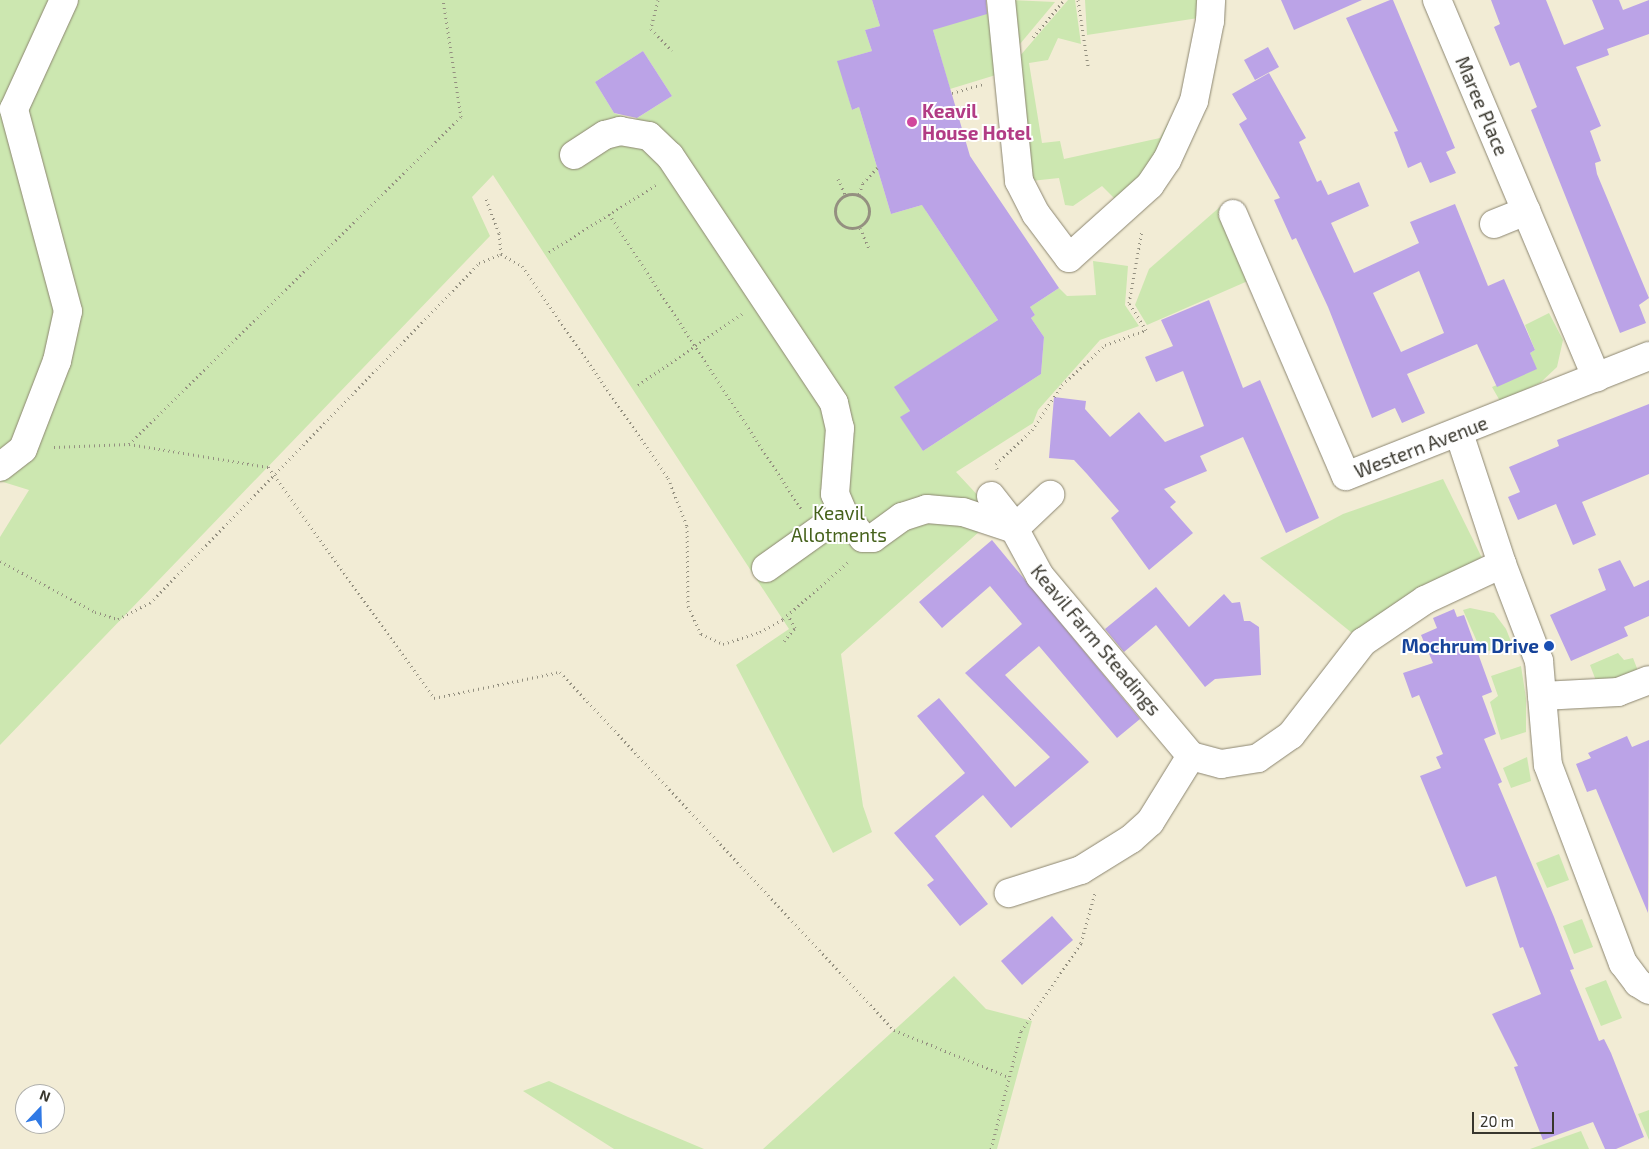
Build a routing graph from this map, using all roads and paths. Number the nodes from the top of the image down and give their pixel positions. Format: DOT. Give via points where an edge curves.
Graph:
graph roads {
  1 [pos="64,0"];
  2 [pos="443,0"];
  3 [pos="658,0"];
  4 [pos="1001,0"];
  5 [pos="1064,0"];
  6 [pos="1078,0"];
  7 [pos="1211,0"];
  8 [pos="1437,0"];
  9 [pos="672,51"];
  10 [pos="1088,66"];
  11 [pos="1007,68"];
  12 [pos="574,155"];
  13 [pos="877,168"];
  14 [pos="679,170"];
  15 [pos="838,179"];
  16 [pos="1150,185"];
  17 [pos="845,194"];
  18 [pos="859,194"];
  19 [pos="485,197"];
  20 [pos="1526,211"];
  21 [pos="609,214"];
  22 [pos="1233,214"];
  23 [pos="1494,224"];
  24 [pos="860,228"];
  25 [pos="870,250"];
  26 [pos="549,252"];
  27 [pos="501,254"];
  28 [pos="765,299"];
  29 [pos="695,344"];
  30 [pos="1649,356"];
  31 [pos="1597,378"];
  32 [pos="638,386"];
  33 [pos="1459,433"];
  34 [pos="129,444"];
  35 [pos="23,449"];
  36 [pos="0,467"];
  37 [pos="1050,495"];
  38 [pos="991,496"];
  39 [pos="843,513"];
  40 [pos="1014,529"];
  41 [pos="816,532"];
  42 [pos="868,539"];
  43 [pos="0,561"];
  44 [pos="1502,564"];
  45 [pos="766,568"];
  46 [pos="788,615"];
  47 [pos="784,641"];
  48 [pos="1649,680"];
  49 [pos="1542,696"];
  50 [pos="1191,756"];
  51 [pos="1106,856"];
  52 [pos="1009,893"];
  53 [pos="1649,990"];
  54 [pos="1009,1077"];
  55 [pos="991,1149"];
  1 -- 35 [label="street" via="14,109 68,311 57,361"];
  2 -- 34 [label="path" via="461,117"];
  3 -- 9 [label="path" via="651,30"];
  4 -- 11 [label="street"];
  5 -- 11 [label="path"];
  6 -- 10 [label="path"];
  7 -- 16 [label="street" via="1194,101 1167,160"];
  8 -- 20 [label="street, Maree Place"];
  11 -- 16 [label="street" via="1019,181 1036,214 1069,258"];
  12 -- 14 [label="street" via="605,135 620,131 636,132 661,146"];
  13 -- 18 [label="path" via="863,183"];
  14 -- 21 [label="path"];
  14 -- 28 [label="street"];
  15 -- 17 [label="path"];
  16 -- 38 [label="path" via="1129,303 1146,330 1105,346 1062,385 1032,430 996,464 1000,479"];
  17 -- 18 [label="path"];
  17 -- 24 [label="path" via="835,204 836,218 846,228"];
  18 -- 24 [label="path" via="869,204 869,217"];
  19 -- 27 [label="path" via="498,233"];
  20 -- 23 [label="street"];
  20 -- 31 [label="street, Maree Place"];
  21 -- 26 [label="path"];
  21 -- 29 [label="path"];
  22 -- 33 [label="street, Western Avenue" via="1346,476"];
  24 -- 25 [label="path"];
  27 -- 43 [label="path" via="479,263 150,603 118,619 95,612"];
  27 -- 46 [label="path" via="522,266 668,478 687,526 688,606 701,634 723,644 734,642 760,632"];
  28 -- 29 [label="path"];
  28 -- 39 [label="street" via="837,410 840,428 834,486"];
  29 -- 32 [label="path"];
  29 -- 41 [label="path"];
  30 -- 31 [label="street, Western Avenue"];
  31 -- 33 [label="street, Western Avenue"];
  33 -- 44 [label="street"];
  34 -- 35 [label="path"];
  34 -- 54 [label="path" via="268,467 434,698 560,672 894,1030"];
  35 -- 36 [label="street"];
  37 -- 40 [label="street"];
  38 -- 40 [label="street, Keavil Farm Steadings"];
  39 -- 41 [label="street"];
  39 -- 42 [label="street" via="859,534"];
  40 -- 42 [label="street" via="963,512 927,508 902,517"];
  40 -- 50 [label="street, Keavil Farm Steadings" via="1040,576"];
  41 -- 45 [label="street"];
  42 -- 46 [label="path" via="859,552"];
  44 -- 49 [label="street" via="1539,661"];
  44 -- 50 [label="street" via="1425,600 1363,642 1291,735 1264,755 1236,764 1221,764"];
  46 -- 47 [label="path" via="795,628"];
  48 -- 49 [label="street" via="1618,692"];
  49 -- 53 [label="street" via="1548,765 1623,963 1638,983"];
  50 -- 51 [label="street" via="1150,822"];
  51 -- 52 [label="street" via="1059,879"];
  51 -- 54 [label="path" via="1081,943 1021,1031"];
  54 -- 55 [label="path"];
}
